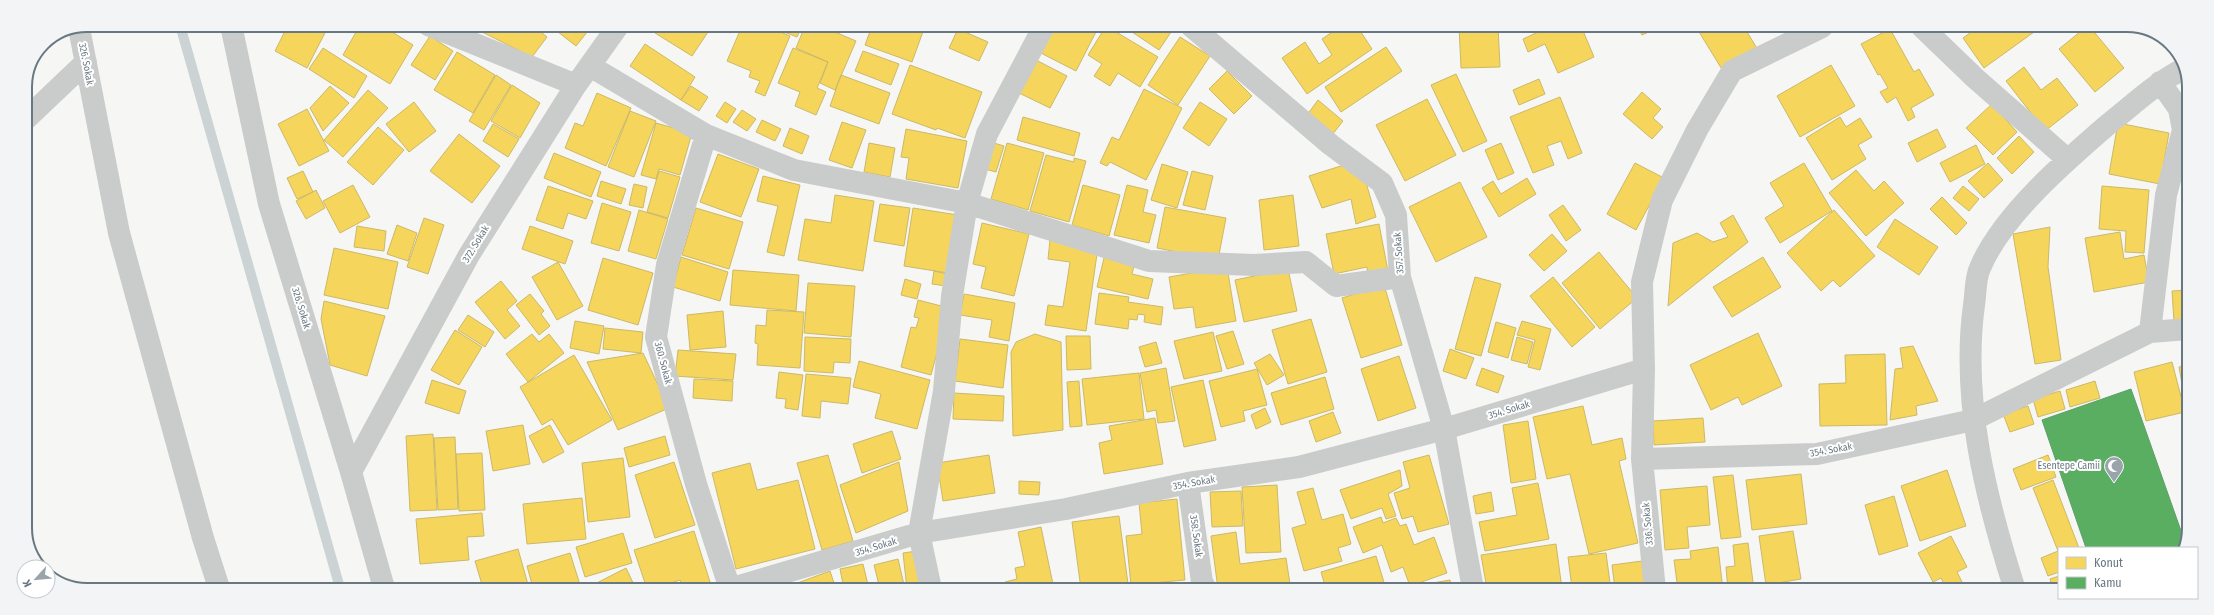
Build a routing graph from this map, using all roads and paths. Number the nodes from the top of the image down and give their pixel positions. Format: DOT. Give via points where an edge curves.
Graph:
graph roads {
  1 [pos="232,32"];
  2 [pos="449,32"];
  3 [pos="614,32"];
  4 [pos="1041,32"];
  5 [pos="1198,32"];
  6 [pos="1812,32"];
  7 [pos="1927,32"];
  8 [pos="80,33"];
  9 [pos="86,62"];
  10 [pos="590,66"];
  11 [pos="2179,71"];
  12 [pos="2160,82"];
  13 [pos="576,85"];
  14 [pos="32,113"];
  15 [pos="2182,125"];
  16 [pos="2182,134"];
  17 [pos="706,135"];
  18 [pos="2068,159"];
  19 [pos="967,203"];
  20 [pos="1400,277"];
  21 [pos="2182,329"];
  22 [pos="2150,332"];
  23 [pos="1644,369"];
  24 [pos="1973,420"];
  25 [pos="1444,429"];
  26 [pos="1642,459"];
  27 [pos="351,472"];
  28 [pos="1188,483"];
  29 [pos="920,533"];
  30 [pos="218,583"];
  31 [pos="383,583"];
  32 [pos="728,583"];
  33 [pos="750,583"];
  34 [pos="930,583"];
  35 [pos="1203,583"];
  36 [pos="1472,583"];
  37 [pos="1654,583"];
  38 [pos="2014,583"];
  1 -- 27 [label="street, 326. Sokak" via="269,204"];
  2 -- 13 [label="street"];
  3 -- 10 [label="street, 372. Sokak"];
  4 -- 19 [label="street" via="987,134"];
  5 -- 20 [label="street, 357. Sokak" via="1331,145 1382,183 1396,215"];
  6 -- 23 [label="street" via="1732,71 1697,130 1662,200 1642,282"];
  7 -- 18 [label="street" via="1975,78"];
  8 -- 9 [label="street, 326. Sokak"];
  9 -- 14 [label="street"];
  9 -- 30 [label="street, 326. Sokak" via="119,233"];
  10 -- 13 [label="street, 372. Sokak"];
  10 -- 17 [label="street"];
  11 -- 12 [label="street"];
  12 -- 15 [label="street" via="2179,109"];
  12 -- 18 [label="street"];
  13 -- 27 [label="street, 372. Sokak" via="469,255"];
  16 -- 22 [label="street" via="2166,195"];
  17 -- 19 [label="street" via="794,170"];
  17 -- 32 [label="street, 360. Sokak" via="667,265 656,337 696,484"];
  18 -- 24 [label="street" via="2005,225 1979,269 1971,327"];
  19 -- 20 [label="street" via="1149,261 1254,265 1306,262 1336,286"];
  19 -- 29 [label="street" via="952,296 944,390"];
  20 -- 25 [label="street, 357. Sokak"];
  21 -- 22 [label="street, 354. Sokak"];
  22 -- 24 [label="street, 354. Sokak"];
  23 -- 25 [label="street, 354. Sokak"];
  23 -- 26 [label="street"];
  24 -- 26 [label="street, 354. Sokak" via="1817,454"];
  24 -- 38 [label="street" via="1994,517"];
  25 -- 28 [label="street, 354. Sokak" via="1298,466"];
  25 -- 36 [label="street, 357. Sokak"];
  26 -- 37 [label="street, 336. Sokak"];
  27 -- 31 [label="street, 326. Sokak"];
  28 -- 29 [label="street, 354. Sokak" via="1066,509"];
  28 -- 35 [label="street, 358. Sokak"];
  29 -- 33 [label="street, 354. Sokak"];
  29 -- 34 [label="street"];
}
